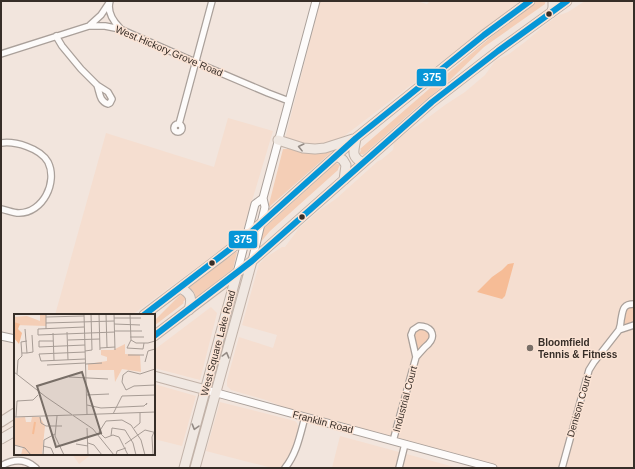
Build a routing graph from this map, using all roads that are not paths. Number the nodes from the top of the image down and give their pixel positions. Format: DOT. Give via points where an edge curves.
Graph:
graph roads {
  1 [pos="212,1"];
  2 [pos="316,1"];
  3 [pos="530,1"];
  4 [pos="553,1"];
  5 [pos="567,1"];
  6 [pos="109,2"];
  7 [pos="551,13"];
  8 [pos="89,26"];
  9 [pos="120,28"];
  10 [pos="56,36"];
  11 [pos="1,54"];
  12 [pos="195,62"];
  13 [pos="97,85"];
  14 [pos="289,101"];
  15 [pos="179,124"];
  16 [pos="356,138"];
  17 [pos="278,140"];
  18 [pos="1,142"];
  19 [pos="337,156"];
  20 [pos="363,163"];
  21 [pos="344,180"];
  22 [pos="263,198"];
  23 [pos="1,209"];
  24 [pos="261,223"];
  25 [pos="247,236"];
  26 [pos="252,262"];
  27 [pos="237,273"];
  28 [pos="180,288"];
  29 [pos="634,304"];
  30 [pos="189,310"];
  31 [pos="145,314"];
  32 [pos="634,325"];
  33 [pos="619,330"];
  34 [pos="155,335"];
  35 [pos="1,336"];
  36 [pos="14,339"];
  37 [pos="416,357"];
  38 [pos="155,376"];
  39 [pos="206,390"];
  40 [pos="216,392"];
  41 [pos="14,414"];
  42 [pos="305,417"];
  43 [pos="1,422"];
  44 [pos="14,432"];
  45 [pos="1,439"];
  46 [pos="393,441"];
  47 [pos="405,444"];
  48 [pos="1,466"];
  49 [pos="36,468"];
  50 [pos="184,468"];
  51 [pos="195,468"];
  52 [pos="285,468"];
  53 [pos="399,468"];
  54 [pos="493,468"];
  55 [pos="562,468"];
  1 -- 12 [label="street"];
  2 -- 14 [label="street, West Square Lake Road"];
  3 -- 16 [label="highway" via="473,43"];
  4 -- 7 [label="highway"];
  5 -- 7 [label="highway"];
  6 -- 8 [label="street" via="101,15"];
  6 -- 9 [label="street" via="109,11"];
  7 -- 20 [label="highway" via="463,77"];
  8 -- 9 [label="street, West Hickory Grove Road"];
  8 -- 10 [label="street, West Hickory Grove Road"];
  9 -- 12 [label="street, West Hickory Grove Road"];
  10 -- 11 [label="street, West Hickory Grove Road"];
  10 -- 13 [label="street"];
  12 -- 14 [label="street, West Hickory Grove Road"];
  12 -- 15 [label="street"];
  14 -- 17 [label="street, West Square Lake Road"];
  16 -- 17 [label="highway, one-way" via="315,149 302,148"];
  16 -- 19 [label="highway"];
  16 -- 20 [label="highway" via="354,155 356,160"];
  17 -- 22 [label="street, West Square Lake Road"];
  18 -- 23 [label="street" via="21,145 37,152 48,162 50,174 47,193 35,208 20,213"];
  19 -- 21 [label="highway" via="346,165"];
  19 -- 24 [label="highway"];
  20 -- 21 [label="highway"];
  21 -- 26 [label="highway"];
  22 -- 24 [label="street, West Square Lake Road" via="265,207"];
  22 -- 25 [label="street, West Square Lake Road" via="256,204"];
  24 -- 25 [label="highway"];
  24 -- 26 [label="street, West Square Lake Road"];
  25 -- 27 [label="street, West Square Lake Road"];
  25 -- 28 [label="highway"];
  26 -- 27 [label="highway"];
  40 -- 26 [label="highway, West Square Lake Road, one-way"];
  27 -- 30 [label="highway"];
  27 -- 39 [label="highway, West Square Lake Road"];
  28 -- 30 [label="highway" via="190,295"];
  28 -- 31 [label="highway"];
  29 -- 33 [label="street, Denison Court" via="623,309"];
  30 -- 34 [label="highway"];
  32 -- 33 [label="street"];
  33 -- 55 [label="street, Denison Court" via="589,370"];
  35 -- 36 [label="street"];
  37 -- 37 [label="street, Industrial Court" via="432,338 430,330 424,326 415,328 411,335"];
  37 -- 46 [label="street, Industrial Court"];
  38 -- 39 [label="highway, Franklin Road"];
  39 -- 40 [label="street, Franklin Road"];
  39 -- 50 [label="highway, West Square Lake Road, one-way"];
  40 -- 42 [label="street, Franklin Road"];
  40 -- 51 [label="highway, West Square Lake Road"];
  41 -- 43 [label="highway"];
  42 -- 46 [label="street, Franklin Road"];
  42 -- 52 [label="street" via="297,448"];
  44 -- 45 [label="highway"];
  46 -- 47 [label="street, Franklin Road"];
  47 -- 53 [label="street"];
  47 -- 54 [label="street, Franklin Road"];
  48 -- 49 [label="street" via="13,460 21,460"];
}
